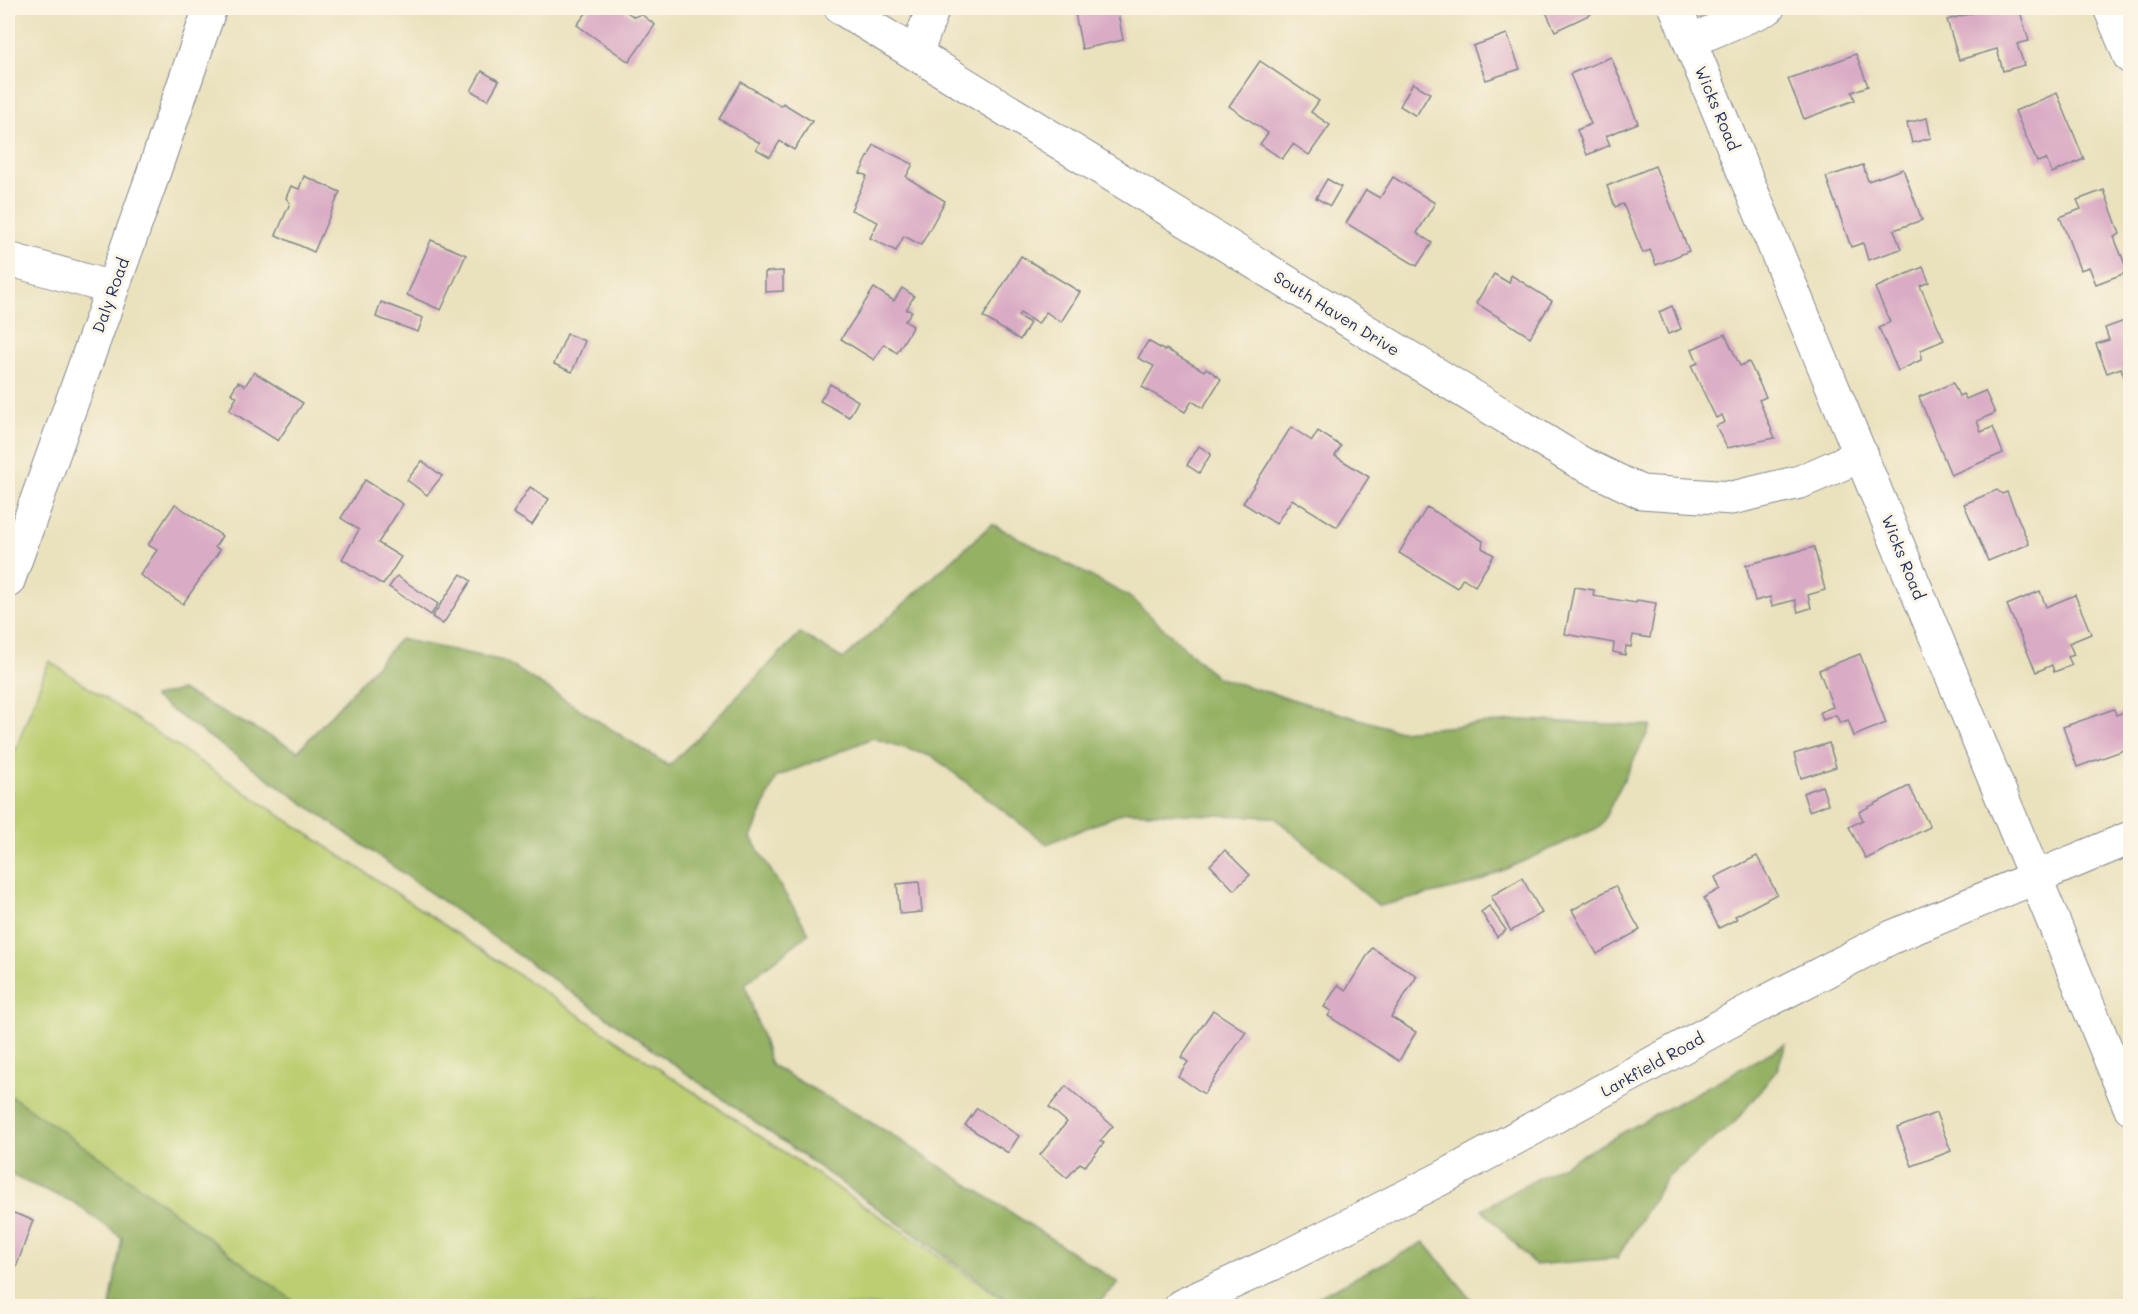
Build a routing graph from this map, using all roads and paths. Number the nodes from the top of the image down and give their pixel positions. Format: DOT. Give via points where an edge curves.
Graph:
graph roads {
  1 [pos="210,8"];
  2 [pos="841,8"];
  3 [pos="933,8"];
  4 [pos="1676,8"];
  5 [pos="1768,8"];
  6 [pos="2110,8"];
  7 [pos="1690,41"];
  8 [pos="916,54"];
  9 [pos="2130,57"];
  10 [pos="8,260"];
  11 [pos="112,288"];
  12 [pos="1862,454"];
  13 [pos="8,581"];
  14 [pos="2130,838"];
  15 [pos="2036,876"];
  16 [pos="2130,1107"];
  17 [pos="1181,1306"];
  1 -- 11 [label="street, Daly Road"];
  2 -- 8 [label="street, South Haven Drive"];
  3 -- 8 [label="street"];
  4 -- 7 [label="street, Wicks Road"];
  5 -- 7 [label="street"];
  6 -- 9 [label="street"];
  7 -- 12 [label="street, Wicks Road"];
  8 -- 12 [label="street, South Haven Drive" via="1579,462 1641,492 1732,498 1800,482"];
  10 -- 11 [label="street"];
  11 -- 13 [label="street, Daly Road"];
  12 -- 15 [label="street, Wicks Road"];
  14 -- 15 [label="street, Larkfield Road"];
  15 -- 16 [label="street, Wicks Road"];
  15 -- 17 [label="street, Larkfield Road" via="1892,937 1442,1178"];
}
